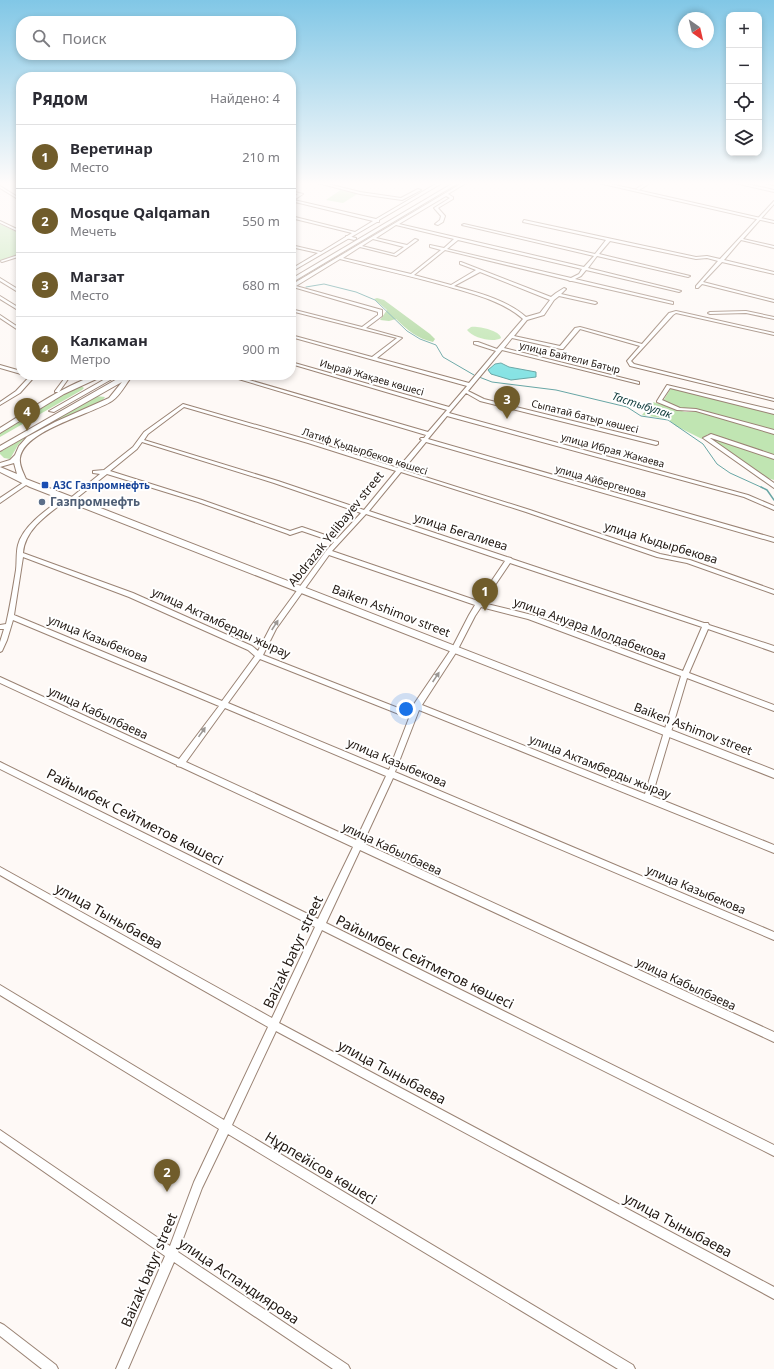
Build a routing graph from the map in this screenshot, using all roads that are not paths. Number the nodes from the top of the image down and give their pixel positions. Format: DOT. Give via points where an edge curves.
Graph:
graph roads {
  1 [pos="333,246"];
  2 [pos="339,246"];
  3 [pos="355,246"];
  4 [pos="359,246"];
  5 [pos="407,246"];
  6 [pos="431,246"];
  7 [pos="449,246"];
  8 [pos="488,246"];
  9 [pos="555,246"];
  10 [pos="603,246"];
  11 [pos="641,246"];
  12 [pos="734,246"];
  13 [pos="296,247"];
  14 [pos="446,249"];
  15 [pos="321,253"];
  16 [pos="596,255"];
  17 [pos="16,257"];
  18 [pos="340,258"];
  19 [pos="721,260"];
  20 [pos="2,261"];
  21 [pos="461,263"];
  22 [pos="296,267"];
  23 [pos="586,268"];
  24 [pos="480,270"];
  25 [pos="296,273"];
  26 [pos="774,273"];
  27 [pos="412,275"];
  28 [pos="688,276"];
  29 [pos="0,279"];
  30 [pos="570,280"];
  31 [pos="296,282"];
  32 [pos="2,283"];
  33 [pos="296,283"];
  34 [pos="701,283"];
  35 [pos="453,284"];
  36 [pos="296,286"];
  37 [pos="697,287"];
  38 [pos="564,289"];
  39 [pos="16,290"];
  40 [pos="679,291"];
  41 [pos="557,294"];
  42 [pos="0,297"];
  43 [pos="552,299"];
  44 [pos="774,301"];
  45 [pos="672,303"];
  46 [pos="595,304"];
  47 [pos="16,307"];
  48 [pos="296,311"];
  49 [pos="710,313"];
  50 [pos="0,316"];
  51 [pos="525,318"];
  52 [pos="774,318"];
  53 [pos="16,327"];
  54 [pos="363,328"];
  55 [pos="774,334"];
  56 [pos="510,336"];
  57 [pos="296,337"];
  58 [pos="476,343"];
  59 [pos="642,345"];
  60 [pos="498,349"];
  61 [pos="374,358"];
  62 [pos="296,365"];
  63 [pos="0,366"];
  64 [pos="16,371"];
  65 [pos="28,380"];
  66 [pos="65,380"];
  67 [pos="88,380"];
  68 [pos="107,380"];
  69 [pos="120,380"];
  70 [pos="125,380"];
  71 [pos="244,380"];
  72 [pos="637,383"];
  73 [pos="75,385"];
  74 [pos="469,385"];
  75 [pos="57,391"];
  76 [pos="465,391"];
  77 [pos="82,394"];
  78 [pos="90,396"];
  79 [pos="774,400"];
  80 [pos="2,402"];
  81 [pos="105,402"];
  82 [pos="447,411"];
  83 [pos="774,412"];
  84 [pos="0,431"];
  85 [pos="774,432"];
  86 [pos="428,434"];
  87 [pos="423,439"];
  88 [pos="140,440"];
  89 [pos="0,442"];
  90 [pos="656,443"];
  91 [pos="0,449"];
  92 [pos="17,456"];
  93 [pos="774,457"];
  94 [pos="1,468"];
  95 [pos="398,471"];
  96 [pos="95,472"];
  97 [pos="107,472"];
  98 [pos="763,478"];
  99 [pos="25,481"];
  100 [pos="774,482"];
  101 [pos="774,486"];
  102 [pos="69,499"];
  103 [pos="0,501"];
  104 [pos="774,508"];
  105 [pos="365,512"];
  106 [pos="542,516"];
  107 [pos="774,540"];
  108 [pos="338,541"];
  109 [pos="328,552"];
  110 [pos="20,554"];
  111 [pos="510,559"];
  112 [pos="302,589"];
  113 [pos="774,592"];
  114 [pos="480,604"];
  115 [pos="10,616"];
  116 [pos="706,625"];
  117 [pos="0,626"];
  118 [pos="8,626"];
  119 [pos="0,649"];
  120 [pos="455,649"];
  121 [pos="774,649"];
  122 [pos="259,656"];
  123 [pos="685,674"];
  124 [pos="0,680"];
  125 [pos="222,704"];
  126 [pos="417,706"];
  127 [pos="774,708"];
  128 [pos="412,716"];
  129 [pos="667,733"];
  130 [pos="180,764"];
  131 [pos="0,765"];
  132 [pos="391,774"];
  133 [pos="774,774"];
  134 [pos="647,799"];
  135 [pos="357,846"];
  136 [pos="774,849"];
  137 [pos="0,871"];
  138 [pos="321,926"];
  139 [pos="774,936"];
  140 [pos="0,990"];
  141 [pos="274,1025"];
  142 [pos="774,1037"];
  143 [pos="226,1127"];
  144 [pos="0,1135"];
  145 [pos="774,1151"];
  146 [pos="172,1254"];
  147 [pos="774,1293"];
  148 [pos="0,1329"];
  149 [pos="52,1369"];
  150 [pos="122,1369"];
  151 [pos="344,1369"];
  152 [pos="629,1369"];
  1 -- 15 [label="street"];
  2 -- 25 [label="main road"];
  3 -- 31 [label="main road" via="333,257"];
  4 -- 5 [label="street" via="395,255"];
  4 -- 18 [label="street"];
  6 -- 14 [label="street"];
  7 -- 14 [label="street"];
  8 -- 23 [label="street"];
  9 -- 16 [label="street"];
  10 -- 16 [label="street"];
  11 -- 19 [label="street" via="696,258"];
  12 -- 19 [label="street"];
  13 -- 15 [label="street"];
  14 -- 27 [label="street"];
  14 -- 30 [label="street"];
  15 -- 22 [label="street"];
  16 -- 23 [label="street"];
  16 -- 28 [label="street"];
  17 -- 20 [label="street"];
  18 -- 27 [label="street"];
  18 -- 33 [label="street"];
  19 -- 26 [label="street"];
  19 -- 34 [label="street"];
  21 -- 24 [label="street"];
  23 -- 30 [label="street" via="577,278"];
  23 -- 40 [label="street"];
  24 -- 35 [label="street"];
  24 -- 43 [label="street"];
  27 -- 51 [label="street" via="500,302 518,311"];
  29 -- 32 [label="street"];
  30 -- 45 [label="street"];
  32 -- 39 [label="street"];
  34 -- 37 [label="street"];
  34 -- 44 [label="street"];
  36 -- 54 [label="street" via="380,312 380,315"];
  38 -- 41 [label="street"];
  41 -- 43 [label="street"];
  41 -- 46 [label="street"];
  42 -- 47 [label="street"];
  43 -- 51 [label="street" via="542,314"];
  48 -- 54 [label="street"];
  49 -- 52 [label="street" via="746,312"];
  50 -- 53 [label="street"];
  51 -- 56 [label="street, Abdrazak Yelibayev street"];
  54 -- 61 [label="street" via="400,338"];
  55 -- 59 [label="street" via="676,312 671,314"];
  56 -- 59 [label="street" via="561,348 578,328"];
  56 -- 60 [label="street, Abdrazak Yelibayev street"];
  57 -- 61 [label="street"];
  58 -- 60 [label="street, улица Байтели Батыр"];
  59 -- 79 [label="street" via="629,361 632,365"];
  60 -- 72 [label="street, улица Байтели Батыр"];
  60 -- 74 [label="street, Abdrazak Yelibayev street"];
  61 -- 74 [label="street"];
  62 -- 82 [label="street, Иырай Жақаев көшесі"];
  63 -- 64 [label="street"];
  65 -- 80 [label="street" via="18,392"];
  66 -- 75 [label="street"];
  67 -- 73 [label="main road"];
  68 -- 77 [label="main road"];
  69 -- 78 [label="main road"];
  70 -- 81 [label="main road" via="114,396"];
  71 -- 86 [label="street"];
  73 -- 77 [label="main road" via="85,386"];
  73 -- 84 [label="main road"];
  74 -- 76 [label="street, Abdrazak Yelibayev street"];
  76 -- 82 [label="street, Abdrazak Yelibayev street"];
  76 -- 90 [label="street, Сыпатай батыр көшесі" via="482,400"];
  77 -- 89 [label="main road"];
  78 -- 81 [label="main road" via="105,396"];
  78 -- 91 [label="main road"];
  81 -- 92 [label="main road" via="28,439"];
  82 -- 86 [label="street, Abdrazak Yelibayev street"];
  82 -- 104 [label="street, улица Ибрая Жакаева" via="746,496"];
  83 -- 85 [label="street" via="669,386 659,401 679,410 696,410"];
  86 -- 87 [label="street, Abdrazak Yelibayev street"];
  87 -- 95 [label="street, Abdrazak Yelibayev street"];
  87 -- 107 [label="street, улица Айбергенова"];
  88 -- 95 [label="street, Латиф Қыдырбеков көшесі" via="183,405"];
  88 -- 97 [label="street" via="135,448"];
  88 -- 105 [label="street, улица Бегалиева"];
  92 -- 94 [label="main road"];
  92 -- 99 [label="main road" via="17,465"];
  93 -- 98 [label="street" via="711,436 706,438"];
  94 -- 99 [label="main road, Baiken Ashimov street"];
  95 -- 105 [label="street, Abdrazak Yelibayev street"];
  95 -- 106 [label="street, Латиф Қыдырбеков көшесі"];
  96 -- 97 [label="street"];
  97 -- 102 [label="street"];
  97 -- 108 [label="street" via="290,533 302,529"];
  98 -- 100 [label="street"];
  98 -- 101 [label="street"];
  99 -- 102 [label="main road, Baiken Ashimov street"];
  99 -- 103 [label="street"];
  102 -- 110 [label="street" via="34,524 25,535"];
  102 -- 112 [label="main road, Baiken Ashimov street"];
  105 -- 108 [label="street, Abdrazak Yelibayev street"];
  105 -- 111 [label="street, улица Бегалиева"];
  106 -- 113 [label="street, улица Кыдырбекова" via="659,556 688,561"];
  108 -- 109 [label="street, Abdrazak Yelibayev street"];
  109 -- 112 [label="street, Abdrazak Yelibayev street"];
  109 -- 114 [label="street, улица Ануара Молдабекова"];
  110 -- 115 [label="street"];
  110 -- 122 [label="street, улица Актамберды жырау" via="131,594 250,648"];
  111 -- 114 [label="street, Baizak batyr street"];
  111 -- 116 [label="street, улица Бегалиева"];
  112 -- 120 [label="main road, Baiken Ashimov street"];
  122 -- 112 [label="street, Abdrazak Yelibayev street, one-way" via="273,628"];
  114 -- 120 [label="street, Baizak batyr street"];
  114 -- 123 [label="street, улица Ануара Молдабекова" via="530,617"];
  115 -- 118 [label="street"];
  115 -- 125 [label="street, улица Казыбекова"];
  116 -- 121 [label="street, улица Бегалиева"];
  116 -- 123 [label="street"];
  117 -- 118 [label="street"];
  118 -- 119 [label="street"];
  126 -- 120 [label="street, Baizak batyr street, one-way"];
  120 -- 129 [label="main road, Baiken Ashimov street"];
  122 -- 125 [label="street, Abdrazak Yelibayev street"];
  122 -- 128 [label="street, улица Актамберды жырау"];
  123 -- 127 [label="street, улица Ануара Молдабекова"];
  123 -- 129 [label="street"];
  124 -- 130 [label="street, улица Кабылбаева"];
  130 -- 125 [label="street, Abdrazak Yelibayev street, one-way"];
  125 -- 132 [label="street, улица Казыбекова"];
  126 -- 128 [label="street, Baizak batyr street"];
  126 -- 134 [label="street, улица Актамберды жырау"];
  128 -- 132 [label="street, Baizak batyr street"];
  129 -- 133 [label="main road, Baiken Ashimov street"];
  129 -- 134 [label="street"];
  130 -- 135 [label="street, улица Кабылбаева"];
  131 -- 138 [label="street, Райымбек Сейтметов көшесі"];
  132 -- 135 [label="street, Baizak batyr street"];
  132 -- 139 [label="street, улица Казыбекова"];
  134 -- 136 [label="street, улица Актамберды жырау"];
  135 -- 138 [label="street, Baizak batyr street"];
  135 -- 142 [label="street, улица Кабылбаева"];
  137 -- 141 [label="street, улица Тыныбаева"];
  138 -- 141 [label="street, Baizak batyr street"];
  138 -- 145 [label="street, Райымбек Сейтметов көшесі"];
  140 -- 143 [label="street, Нұрпейісов көшесі"];
  141 -- 143 [label="street, Baizak batyr street"];
  141 -- 147 [label="street, улица Тыныбаева"];
  143 -- 146 [label="street, Baizak batyr street" via="198,1186"];
  143 -- 152 [label="street, Нұрпейісов көшесі"];
  144 -- 146 [label="street, улица Аспандиярова"];
  146 -- 150 [label="street, Baizak batyr street"];
  146 -- 151 [label="street, улица Аспандиярова"];
  148 -- 149 [label="street"];
}
